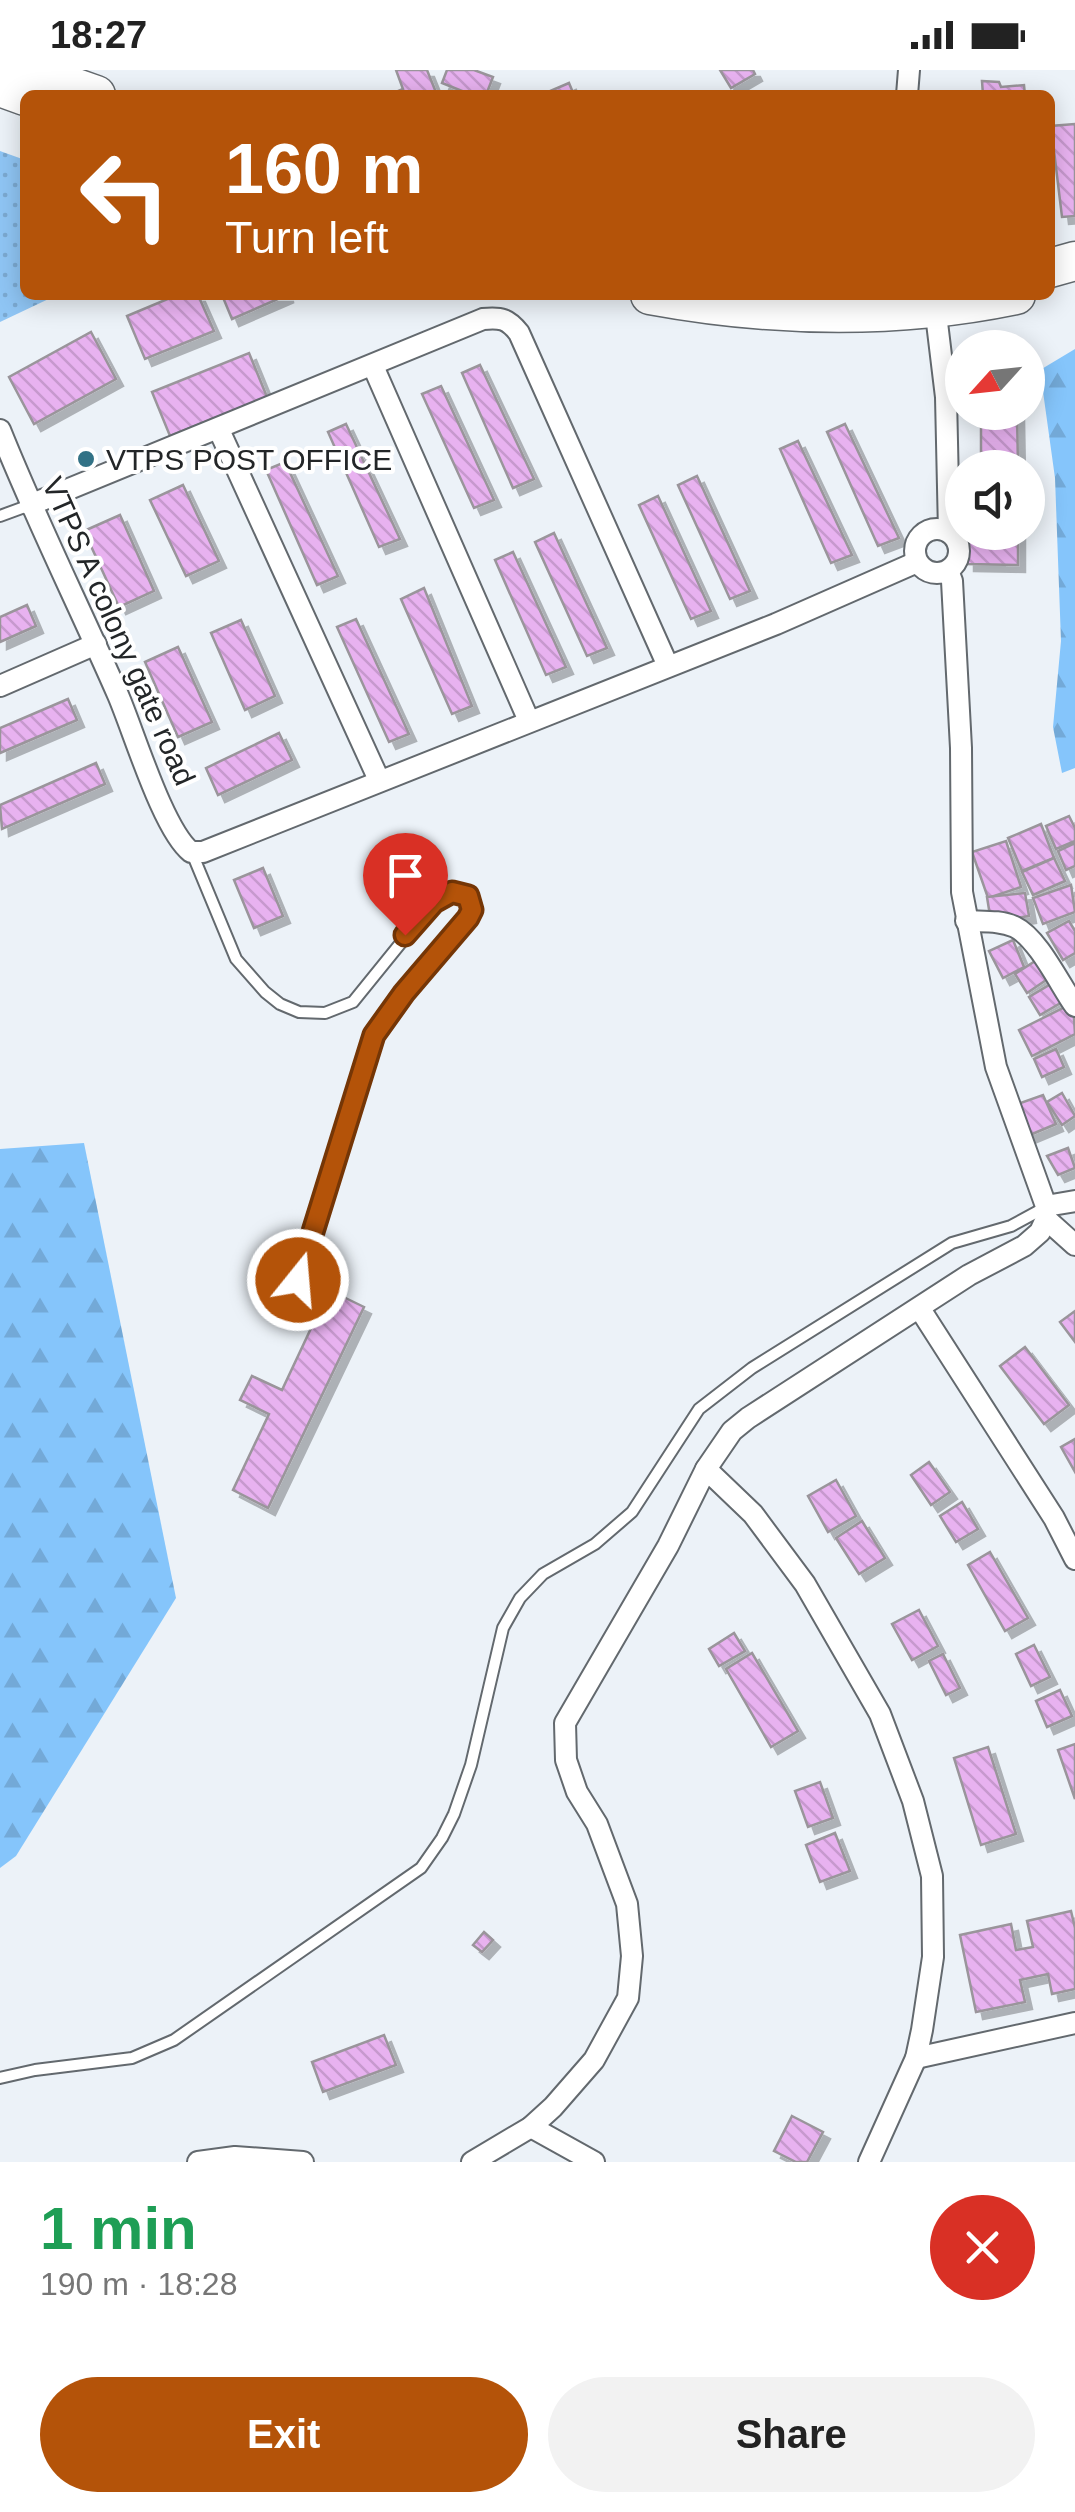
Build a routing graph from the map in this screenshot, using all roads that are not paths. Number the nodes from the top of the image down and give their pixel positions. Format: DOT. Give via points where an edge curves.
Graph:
graph roads {
  1 [pos="25,70"];
  2 [pos="82,90"];
  3 [pos="678,300"];
  4 [pos="979,300"];
  5 [pos="935,306"];
  6 [pos="373,366"];
  7 [pos="0,430"];
  8 [pos="219,430"];
  9 [pos="947,450"];
  10 [pos="30,505"];
  11 [pos="0,516"];
  12 [pos="945,531"];
  13 [pos="960,550"];
  14 [pos="917,562"];
  15 [pos="948,571"];
  16 [pos="96,644"];
  17 [pos="668,666"];
  18 [pos="0,686"];
  19 [pos="530,721"];
  20 [pos="379,780"];
  21 [pos="191,852"];
  22 [pos="966,921"];
  23 [pos="1075,1006"];
  24 [pos="1075,1201"];
  25 [pos="1046,1212"];
  26 [pos="1075,1245"];
  27 [pos="920,1308"];
  28 [pos="286,1318"];
  29 [pos="706,1469"];
  30 [pos="1075,1559"];
  31 [pos="1075,2022"];
  32 [pos="916,2058"];
  33 [pos="0,2078"];
  34 [pos="531,2127"];
  35 [pos="235,2160"];
  36 [pos="198,2162"];
  37 [pos="303,2162"];
  38 [pos="472,2162"];
  39 [pos="594,2162"];
  40 [pos="869,2162"];
  1 -- 2 [label="highway"];
  3 -- 5 [label="highway" via="796,312"];
  4 -- 5 [label="highway"];
  5 -- 9 [label="street"];
  6 -- 8 [label="street"];
  6 -- 17 [label="street" via="483,319 509,321"];
  6 -- 19 [label="street"];
  7 -- 10 [label="street, VTPS A colony gate road"];
  8 -- 10 [label="street"];
  8 -- 20 [label="street"];
  10 -- 11 [label="lane"];
  10 -- 16 [label="street, VTPS A colony gate road"];
  12 -- 14 [label="street" via="934,528 920,536"];
  13 -- 15 [label="street"];
  14 -- 15 [label="street" via="932,573"];
  14 -- 17 [label="street"];
  15 -- 22 [label="street"];
  16 -- 18 [label="street"];
  16 -- 21 [label="street, VTPS A colony gate road" via="175,836"];
  17 -- 19 [label="street"];
  19 -- 20 [label="street"];
  20 -- 21 [label="street"];
  21 -- 28 [label="lane" via="242,968 280,1004 299,1012 325,1013 353,1002 434,902 452,892 471,902 462,927 404,993 367,1052"];
  22 -- 23 [label="street" via="999,923 1028,936"];
  22 -- 25 [label="street" via="996,1068"];
  24 -- 25 [label="street"];
  25 -- 26 [label="street"];
  25 -- 27 [label="street" via="1040,1232 1024,1246"];
  25 -- 33 [label="lane" via="952,1243 752,1368 699,1409 632,1512 520,1598 503,1628 454,1814 420,1868 174,2040 132,2058"];
  27 -- 29 [label="street" via="748,1418"];
  27 -- 30 [label="street"];
  29 -- 32 [label="street" via="753,1514 804,1584 880,1714 913,1801 932,1876 933,1957"];
  29 -- 34 [label="street" via="565,1723 566,1760 577,1792 628,1904 632,1956 628,1998 594,2060"];
  31 -- 32 [label="street"];
  32 -- 40 [label="street"];
  34 -- 38 [label="street"];
  34 -- 39 [label="street"];
  35 -- 36 [label="street"];
  35 -- 37 [label="street"];
}
